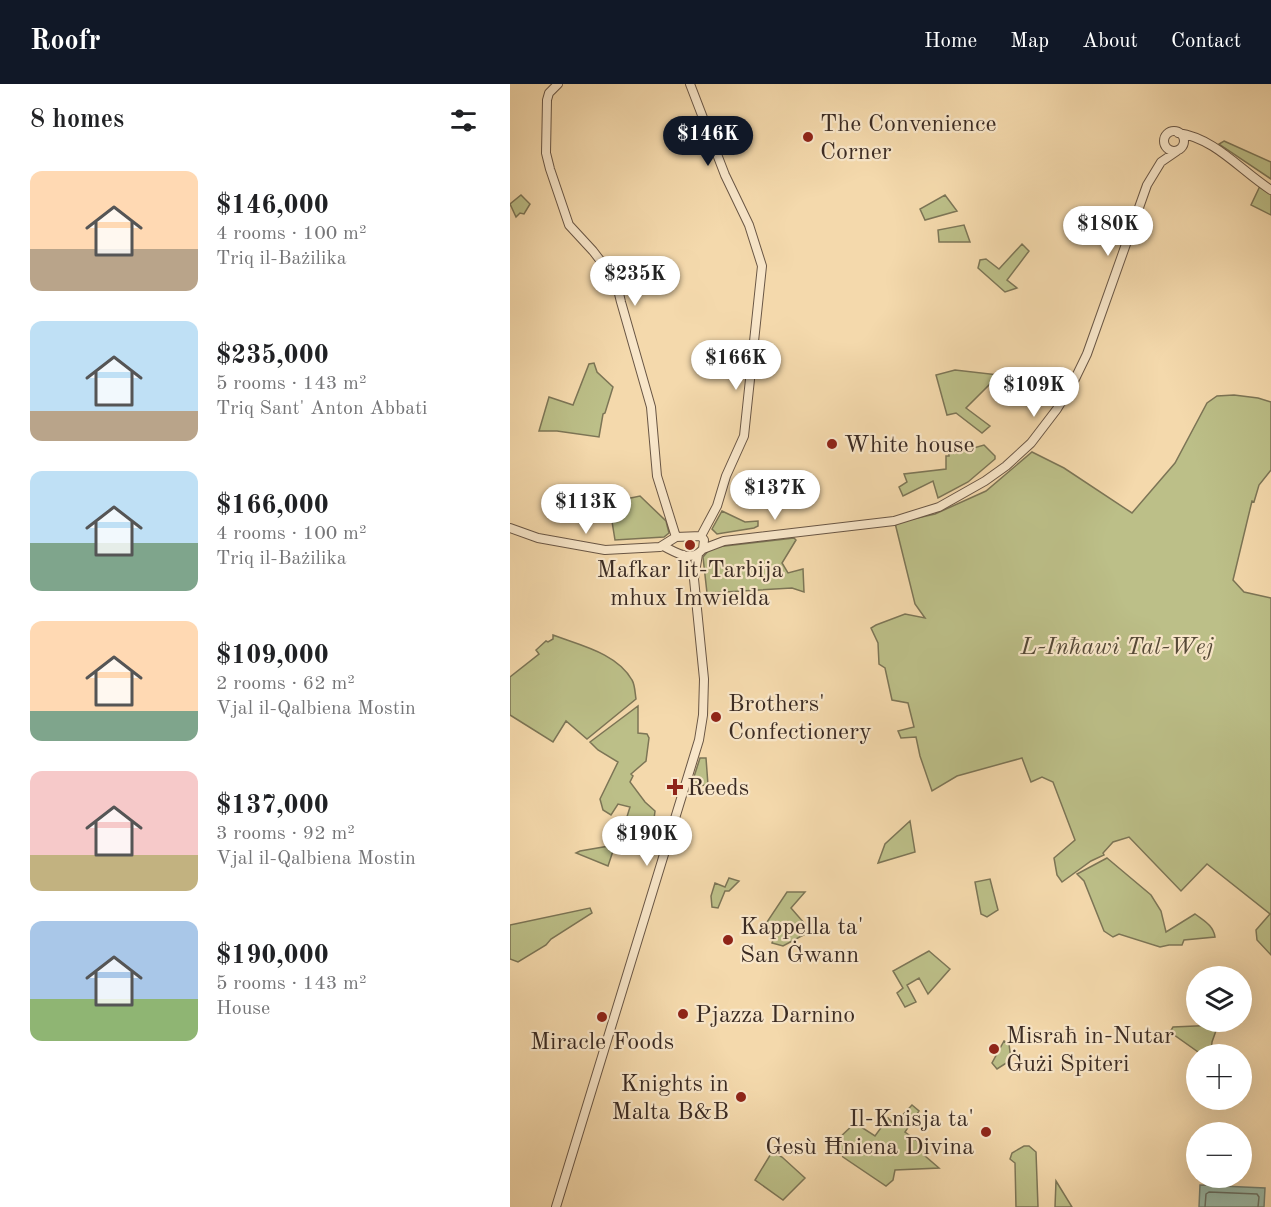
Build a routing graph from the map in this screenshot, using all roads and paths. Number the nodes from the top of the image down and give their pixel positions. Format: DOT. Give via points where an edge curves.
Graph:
graph roads {
  1 [pos="558,84"];
  2 [pos="690,84"];
  3 [pos="1179,133"];
  4 [pos="1201,140"];
  5 [pos="1164,143"];
  6 [pos="1179,150"];
  7 [pos="1161,162"];
  8 [pos="1271,190"];
  9 [pos="510,528"];
  10 [pos="702,537"];
  11 [pos="675,538"];
  12 [pos="724,541"];
  13 [pos="663,546"];
  14 [pos="700,551"];
  15 [pos="679,554"];
  16 [pos="694,579"];
  17 [pos="556,1207"];
  1 -- 11 [label="street" via="549,93 546,153 550,169 569,225 616,281 651,407 657,476"];
  2 -- 10 [label="street" via="762,266 744,436"];
  3 -- 4 [label="street"];
  3 -- 5 [label="street" via="1168,134"];
  3 -- 6 [label="street" via="1184,140"];
  4 -- 6 [label="street"];
  4 -- 8 [label="street"];
  5 -- 6 [label="street" via="1170,151"];
  5 -- 7 [label="street"];
  6 -- 7 [label="street"];
  7 -- 12 [label="street" via="1147,185 1073,383 1031,443 1006,466 939,507 894,520"];
  9 -- 13 [label="street" via="592,549"];
  10 -- 11 [label="street"];
  10 -- 12 [label="street"];
  10 -- 14 [label="street"];
  11 -- 13 [label="street"];
  11 -- 15 [label="street"];
  12 -- 14 [label="street"];
  13 -- 15 [label="street"];
  14 -- 15 [label="street"];
  14 -- 16 [label="street"];
  15 -- 16 [label="street"];
  16 -- 17 [label="street" via="704,678 699,740"];
}
